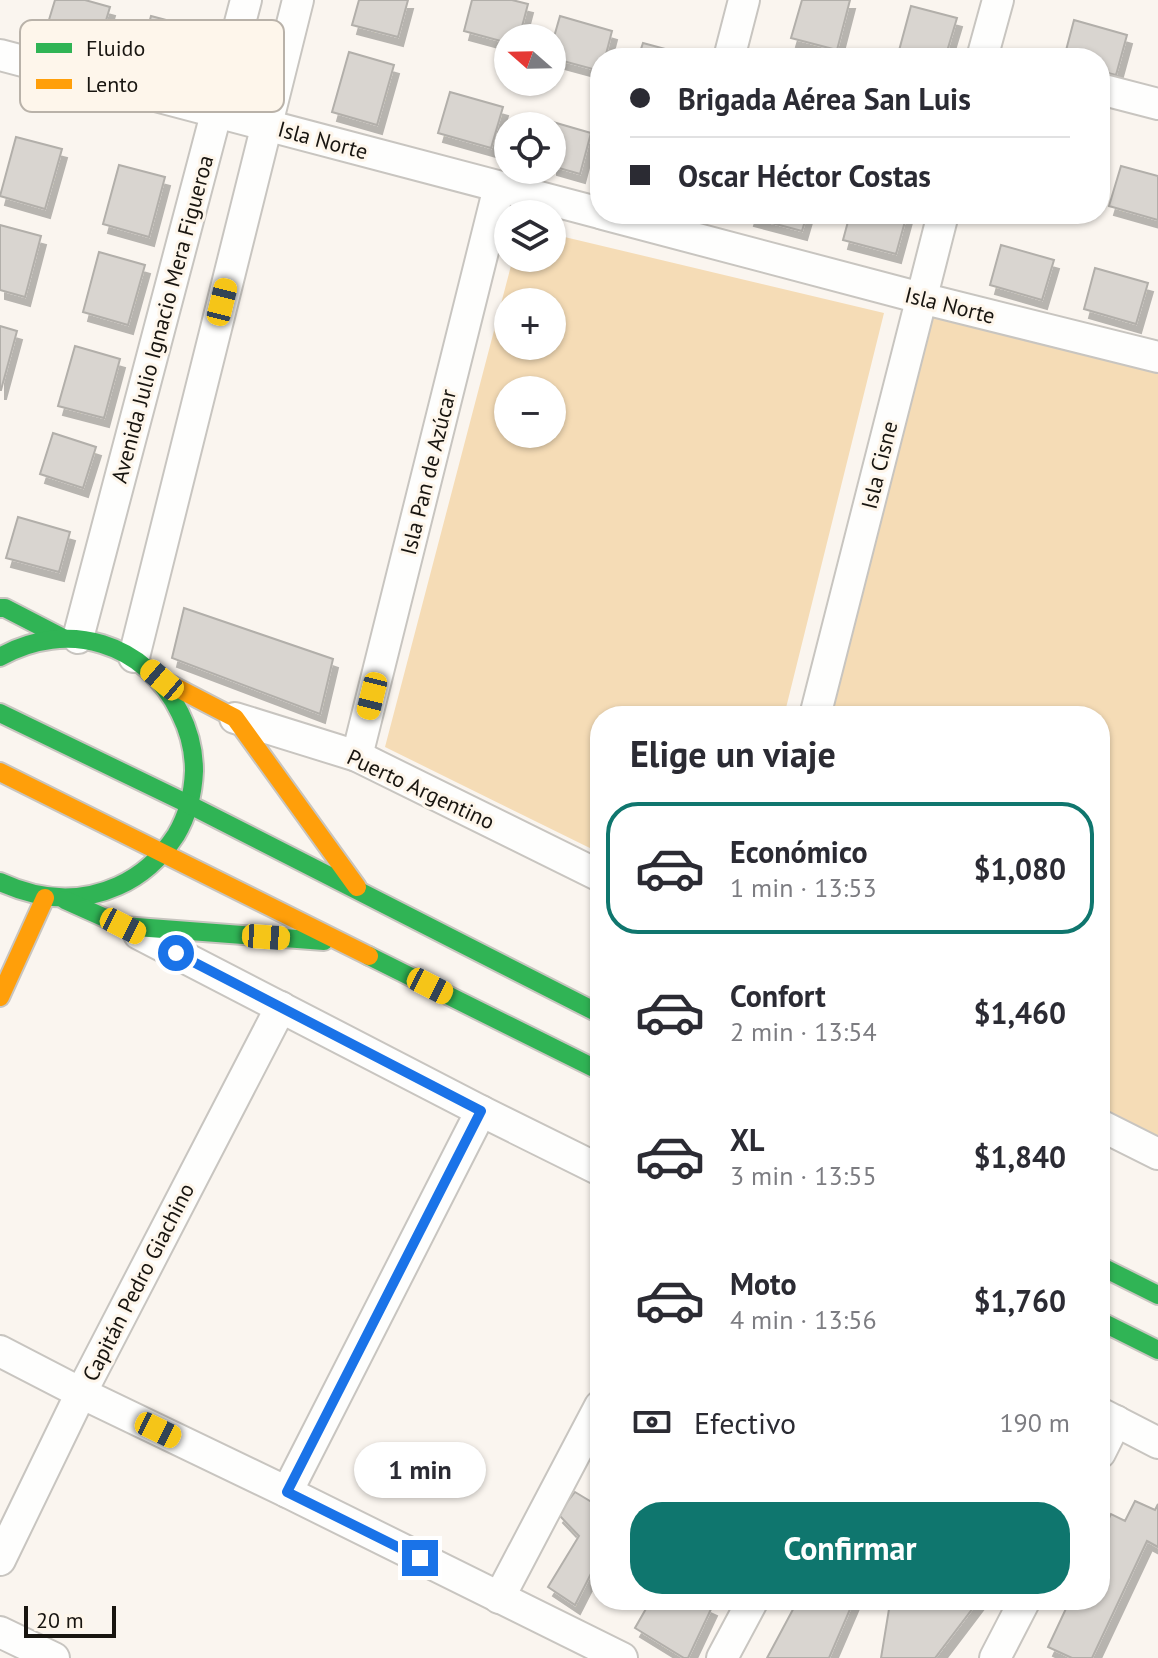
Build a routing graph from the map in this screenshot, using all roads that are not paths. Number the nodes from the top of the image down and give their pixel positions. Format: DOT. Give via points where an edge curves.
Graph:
graph roads {
  1 [pos="246,0"];
  2 [pos="298,0"];
  3 [pos="744,0"];
  4 [pos="998,0"];
  5 [pos="241,20"];
  6 [pos="732,48"];
  7 [pos="986,48"];
  8 [pos="0,55"];
  9 [pos="284,56"];
  10 [pos="20,60"];
  11 [pos="1110,92"];
  12 [pos="1158,104"];
  13 [pos="217,112"];
  14 [pos="270,112"];
  15 [pos="267,125"];
  16 [pos="499,187"];
  17 [pos="590,211"];
  18 [pos="685,224"];
  19 [pos="940,224"];
  20 [pos="921,298"];
  21 [pos="1158,357"];
  22 [pos="2,607"];
  23 [pos="71,638"];
  24 [pos="0,657"];
  25 [pos="134,657"];
  26 [pos="162,680"];
  27 [pos="818,706"];
  28 [pos="0,713"];
  29 [pos="235,718"];
  30 [pos="357,756"];
  31 [pos="0,772"];
  32 [pos="190,805"];
  33 [pos="165,853"];
  34 [pos="590,871"];
  35 [pos="1,884"];
  36 [pos="363,895"];
  37 [pos="45,898"];
  38 [pos="65,900"];
  39 [pos="123,926"];
  40 [pos="344,943"];
  41 [pos="0,997"];
  42 [pos="281,1007"];
  43 [pos="590,1009"];
  44 [pos="590,1066"];
  45 [pos="481,1111"];
  46 [pos="1110,1130"];
  47 [pos="1158,1154"];
  48 [pos="590,1165"];
  49 [pos="1110,1271"];
  50 [pos="1158,1295"];
  51 [pos="1110,1326"];
  52 [pos="1158,1350"];
  53 [pos="0,1351"];
  54 [pos="81,1393"];
  55 [pos="1110,1418"];
  56 [pos="590,1425"];
  57 [pos="1158,1443"];
  58 [pos="287,1492"];
  59 [pos="0,1560"];
  60 [pos="499,1598"];
  61 [pos="748,1610"];
  62 [pos="1020,1610"];
  63 [pos="0,1632"];
  64 [pos="54,1658"];
  65 [pos="622,1658"];
  66 [pos="722,1658"];
  67 [pos="995,1658"];
  1 -- 5 [label="street, Avenida Julio Ignacio Mera Figueroa"];
  2 -- 9 [label="street"];
  3 -- 6 [label="street"];
  4 -- 7 [label="street"];
  8 -- 10 [label="street, Isla Norte"];
  11 -- 12 [label="street"];
  13 -- 15 [label="street, Isla Norte"];
  13 -- 23 [label="street, Avenida Julio Ignacio Mera Figueroa"];
  14 -- 15 [label="street"];
  15 -- 16 [label="street, Isla Norte"];
  15 -- 25 [label="street"];
  16 -- 17 [label="street, Isla Norte"];
  16 -- 30 [label="street, Isla Pan de Azúcar"];
  18 -- 20 [label="street, Isla Norte"];
  19 -- 20 [label="street, Isla Cisne"];
  20 -- 21 [label="street, Isla Norte"];
  20 -- 27 [label="street, Isla Cisne"];
  22 -- 23 [label="main road"];
  23 -- 24 [label="main road" via="23,645"];
  23 -- 25 [label="main road" via="107,644"];
  25 -- 26 [label="main road"];
  26 -- 29 [label="main road"];
  26 -- 32 [label="main road" via="186,718 196,761"];
  28 -- 32 [label="main road"];
  29 -- 30 [label="street, Puerto Argentino"];
  29 -- 36 [label="main road"];
  30 -- 34 [label="street, Puerto Argentino"];
  31 -- 33 [label="main road"];
  32 -- 33 [label="main road"];
  32 -- 36 [label="main road"];
  33 -- 38 [label="main road" via="136,878 102,894"];
  33 -- 40 [label="main road"];
  35 -- 37 [label="main road"];
  36 -- 43 [label="main road"];
  37 -- 38 [label="main road"];
  37 -- 41 [label="main road"];
  38 -- 39 [label="main road"];
  39 -- 40 [label="main road"];
  39 -- 42 [label="street"];
  40 -- 44 [label="main road"];
  42 -- 45 [label="street"];
  42 -- 54 [label="street, Capitán Pedro Giachino"];
  45 -- 48 [label="street"];
  45 -- 58 [label="street"];
  46 -- 47 [label="street"];
  49 -- 50 [label="main road"];
  51 -- 52 [label="main road"];
  53 -- 54 [label="street"];
  54 -- 58 [label="street"];
  54 -- 59 [label="street, Capitán Pedro Giachino"];
  55 -- 57 [label="street"];
  56 -- 60 [label="street"];
  58 -- 60 [label="street"];
  60 -- 65 [label="street"];
  61 -- 66 [label="street"];
  62 -- 67 [label="street"];
  63 -- 64 [label="street"];
}
